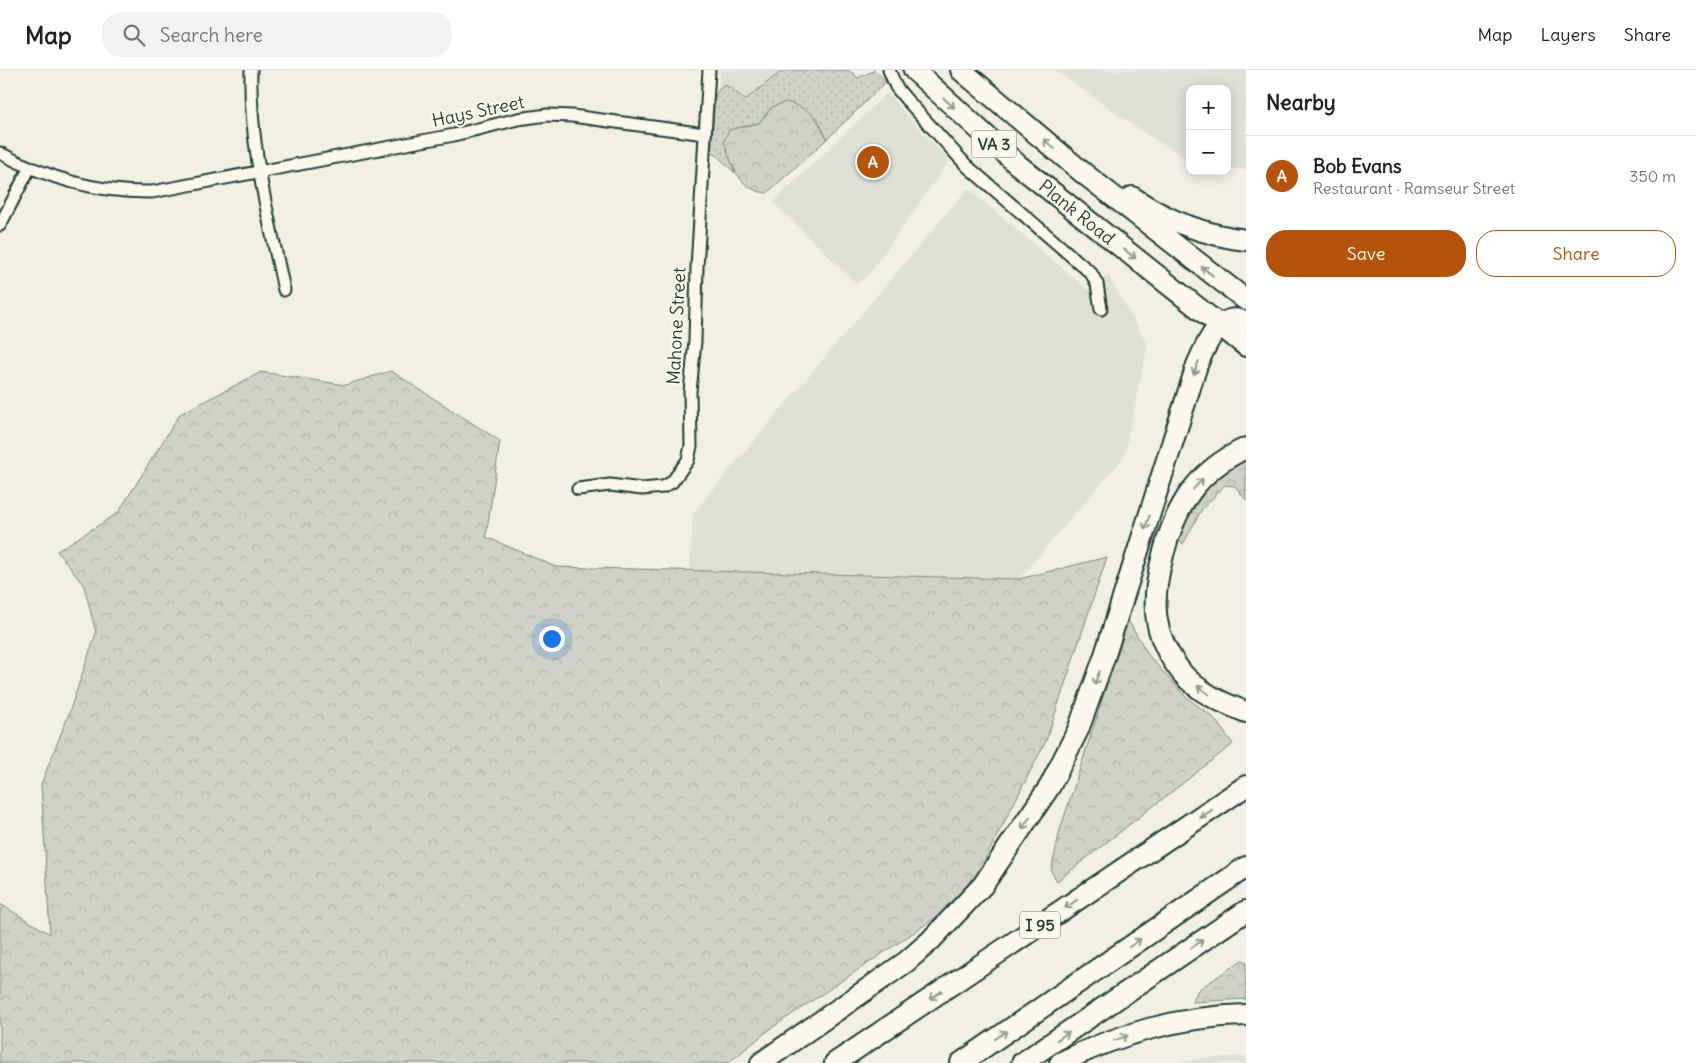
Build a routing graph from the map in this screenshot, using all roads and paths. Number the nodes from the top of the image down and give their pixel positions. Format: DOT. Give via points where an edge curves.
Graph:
graph roads {
  1 [pos="250,70"];
  2 [pos="709,70"];
  3 [pos="889,70"];
  4 [pos="914,70"];
  5 [pos="961,70"];
  6 [pos="705,134"];
  7 [pos="0,153"];
  8 [pos="30,168"];
  9 [pos="260,172"];
  10 [pos="1082,172"];
  11 [pos="0,225"];
  12 [pos="1246,240"];
  13 [pos="284,290"];
  14 [pos="1246,300"];
  15 [pos="1101,309"];
  16 [pos="1246,323"];
  17 [pos="1220,326"];
  18 [pos="1246,346"];
  19 [pos="1246,448"];
  20 [pos="578,489"];
  21 [pos="1246,712"];
  22 [pos="1246,786"];
  23 [pos="1246,867"];
  24 [pos="1246,911"];
  25 [pos="1246,1015"];
  26 [pos="761,1063"];
  27 [pos="835,1063"];
  28 [pos="961,1063"];
  29 [pos="1022,1063"];
  30 [pos="1060,1063"];
  1 -- 9 [label="street" via="252,128"];
  2 -- 6 [label="street, Mahone Street"];
  3 -- 15 [label="street" via="905,98 967,166 1091,273 1097,284"];
  4 -- 17 [label="highway, Plank Road / VA 3, one-way" via="1018,164"];
  10 -- 5 [label="highway, Plank Road / VA 3, one-way"];
  6 -- 9 [label="street, Hays Street" via="547,115 518,118 454,135"];
  6 -- 20 [label="street, Mahone Street" via="688,460 672,482 663,487 642,489 610,485"];
  7 -- 8 [label="street, Hays Street"];
  8 -- 9 [label="street, Hays Street" via="102,190 127,192 152,192"];
  8 -- 11 [label="street"];
  9 -- 13 [label="street"];
  10 -- 12 [label="highway" via="1118,188 1179,224"];
  14 -- 10 [label="highway, Plank Road / VA 3, one-way"];
  16 -- 17 [label="highway" via="1230,319"];
  17 -- 18 [label="highway, Plank Road / VA 3"];
  17 -- 26 [label="highway, one-way" via="1197,366 1104,658 1078,730 1050,786 983,885 930,941 906,962"];
  21 -- 19 [label="highway, one-way" via="1215,699 1183,674 1166,646 1155,610 1155,585 1176,514 1197,483 1219,464"];
  22 -- 27 [label="highway, I 95, one-way"];
  28 -- 23 [label="highway, one-way"];
  29 -- 24 [label="highway, one-way"];
  30 -- 25 [label="highway, one-way" via="1126,1036 1177,1022"];
}
